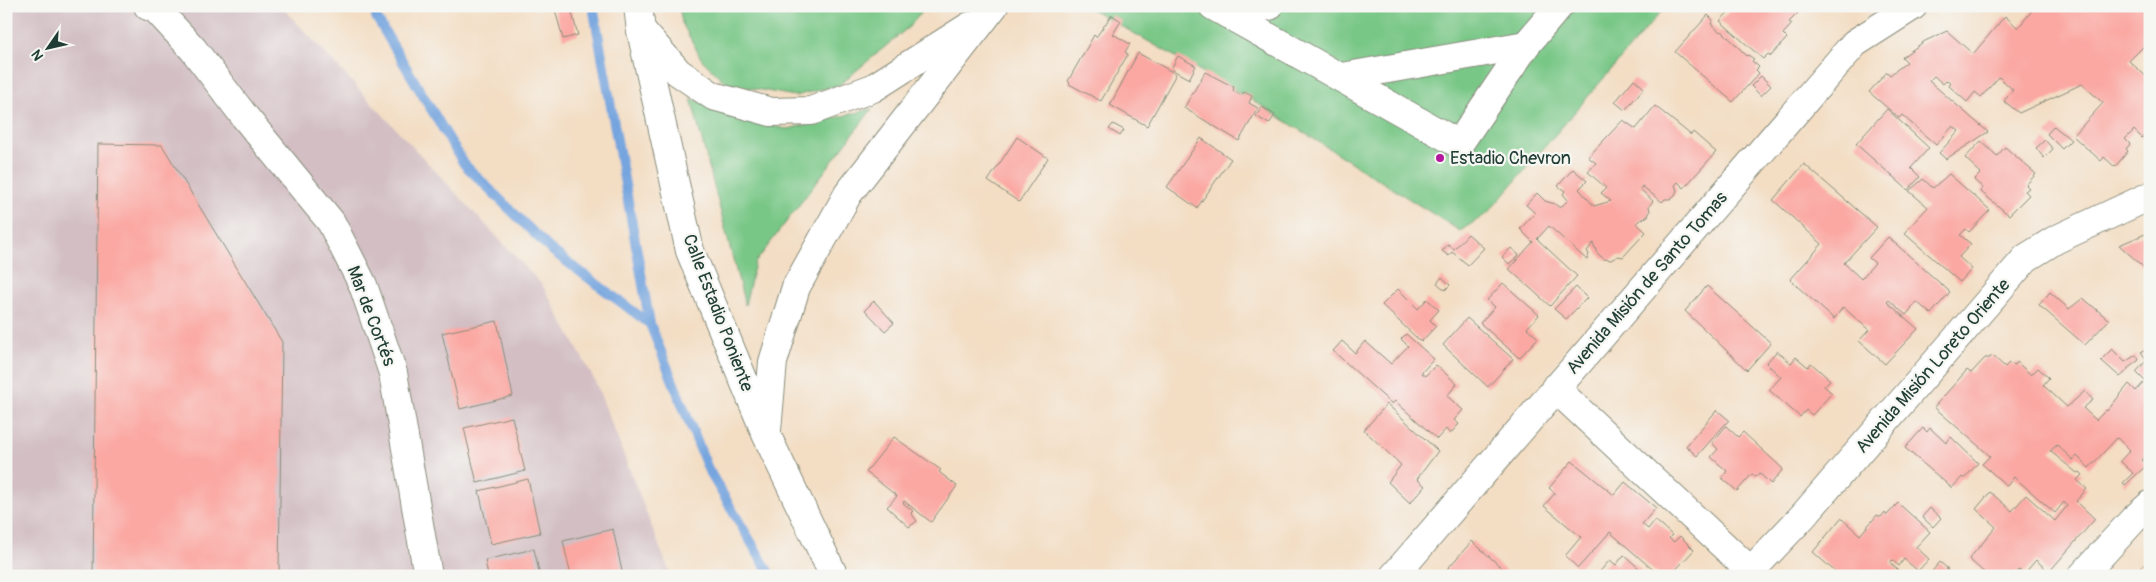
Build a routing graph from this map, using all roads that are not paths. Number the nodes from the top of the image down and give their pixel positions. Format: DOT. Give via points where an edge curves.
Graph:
graph roads {
  1 [pos="148,6"];
  2 [pos="1269,6"];
  3 [pos="1559,6"];
  4 [pos="1913,6"];
  5 [pos="991,10"];
  6 [pos="1220,10"];
  7 [pos="640,19"];
  8 [pos="1526,45"];
  9 [pos="1342,77"];
  10 [pos="2150,196"];
  11 [pos="1555,388"];
  12 [pos="766,434"];
  13 [pos="2150,505"];
  14 [pos="1750,574"];
  15 [pos="428,576"];
  16 [pos="834,576"];
  17 [pos="1394,576"];
  18 [pos="2082,576"];
  1 -- 15 [label="street, Mar de Cortés" via="155,8 193,50 331,222 363,285 393,373"];
  2 -- 6 [label="street"];
  3 -- 8 [label="street"];
  4 -- 11 [label="street, Avenida Misión de Santo Tomas" via="1855,43"];
  5 -- 7 [label="street" via="873,88 811,111 771,112 712,96 678,72"];
  5 -- 12 [label="street" via="848,194 796,288 773,362"];
  6 -- 9 [label="street"];
  7 -- 12 [label="street, Calle Estadio Poniente" via="690,251"];
  8 -- 9 [label="street"];
  8 -- 9 [label="street" via="1459,144"];
  10 -- 14 [label="street, Avenida Misión Loreto Oriente" via="2055,240 2026,258"];
  11 -- 14 [label="street"];
  11 -- 17 [label="street, Avenida Misión de Santo Tomas"];
  12 -- 16 [label="street, Calle Estadio Poniente"];
  13 -- 18 [label="street"];
}
